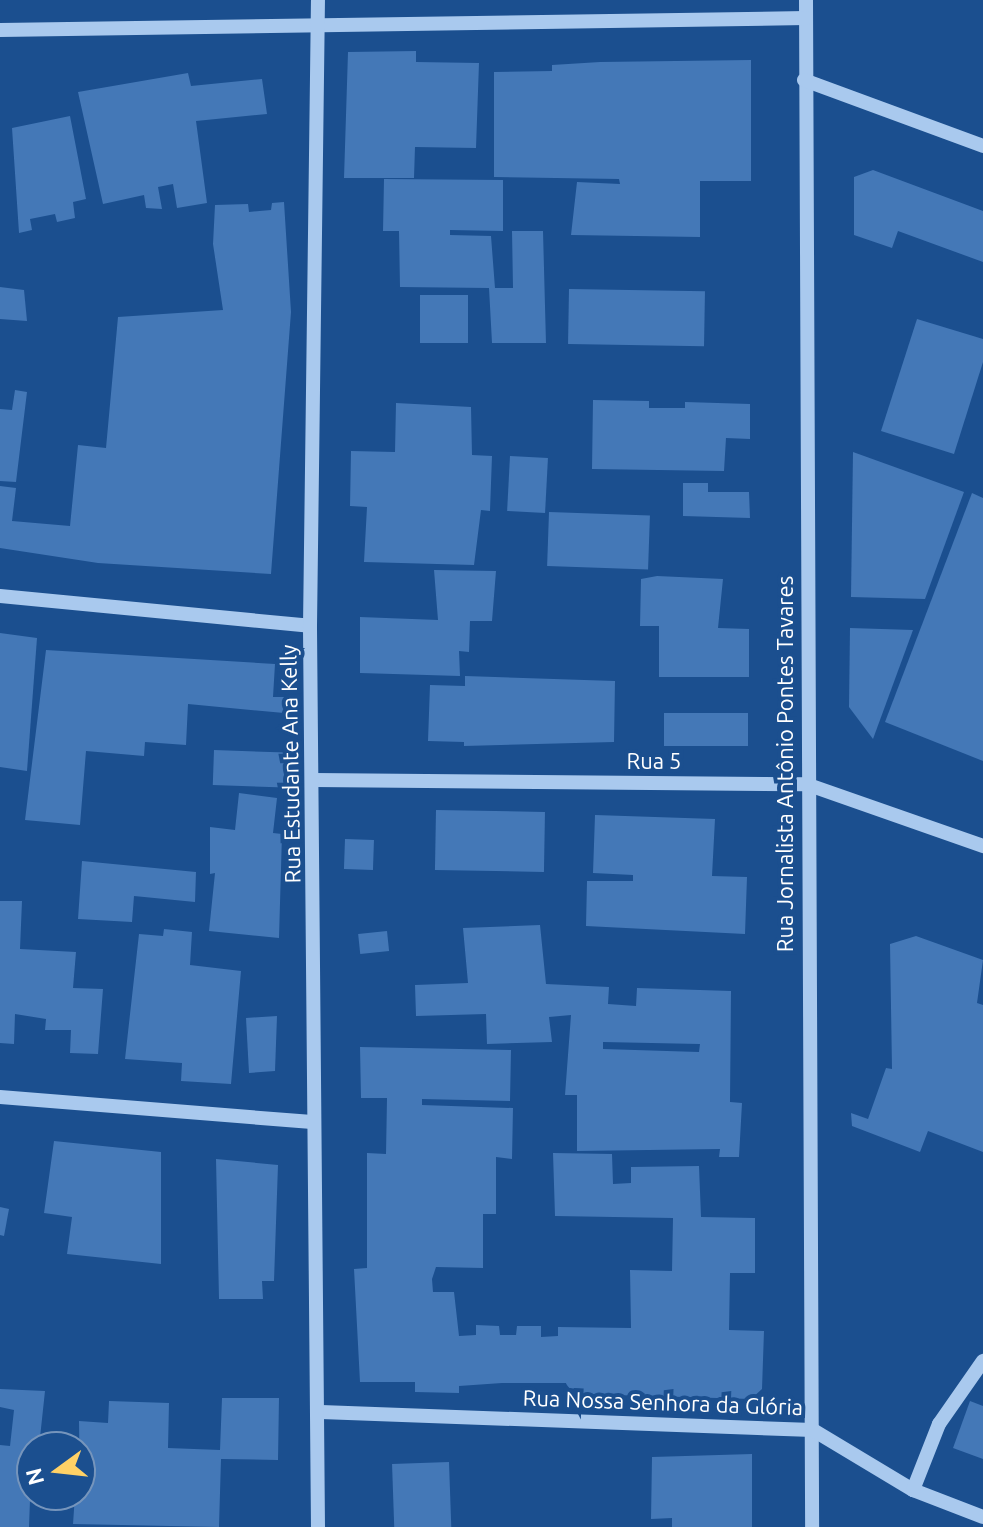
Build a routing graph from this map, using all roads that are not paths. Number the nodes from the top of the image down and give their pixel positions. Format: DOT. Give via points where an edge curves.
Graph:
graph roads {
  1 [pos="318,0"];
  2 [pos="806,0"];
  3 [pos="806,18"];
  4 [pos="319,27"];
  5 [pos="0,30"];
  6 [pos="804,80"];
  7 [pos="983,146"];
  8 [pos="0,596"];
  9 [pos="310,626"];
  10 [pos="314,780"];
  11 [pos="806,784"];
  12 [pos="983,846"];
  13 [pos="0,1097"];
  14 [pos="312,1122"];
  15 [pos="983,1361"];
  16 [pos="321,1412"];
  17 [pos="813,1430"];
  18 [pos="913,1490"];
  19 [pos="983,1517"];
  20 [pos="318,1527"];
  21 [pos="812,1527"];
  1 -- 4 [label="street, Rua Estudante Ana Kelly"];
  2 -- 3 [label="street, Rua Jornalista Antônio Pontes Tavares"];
  3 -- 4 [label="street"];
  3 -- 6 [label="street, Rua Jornalista Antônio Pontes Tavares"];
  4 -- 5 [label="street"];
  4 -- 9 [label="street, Rua Estudante Ana Kelly"];
  6 -- 7 [label="street"];
  6 -- 11 [label="street, Rua Jornalista Antônio Pontes Tavares"];
  8 -- 9 [label="street"];
  9 -- 10 [label="street, Rua Estudante Ana Kelly"];
  10 -- 11 [label="street, Rua 5"];
  10 -- 14 [label="street, Rua Estudante Ana Kelly"];
  11 -- 12 [label="street, Rua 5"];
  11 -- 17 [label="street, Rua Jornalista Antônio Pontes Tavares"];
  13 -- 14 [label="street"];
  14 -- 16 [label="street, Rua Estudante Ana Kelly"];
  15 -- 18 [label="street" via="939,1424"];
  16 -- 17 [label="street, Rua Nossa Senhora da Glória"];
  16 -- 20 [label="street, Rua Estudante Ana Kelly"];
  17 -- 18 [label="street, Rua Nossa Senhora da Glória"];
  17 -- 21 [label="street, Rua Jornalista Antônio Pontes Tavares"];
  18 -- 19 [label="street, Rua Nossa Senhora da Glória"];
}
